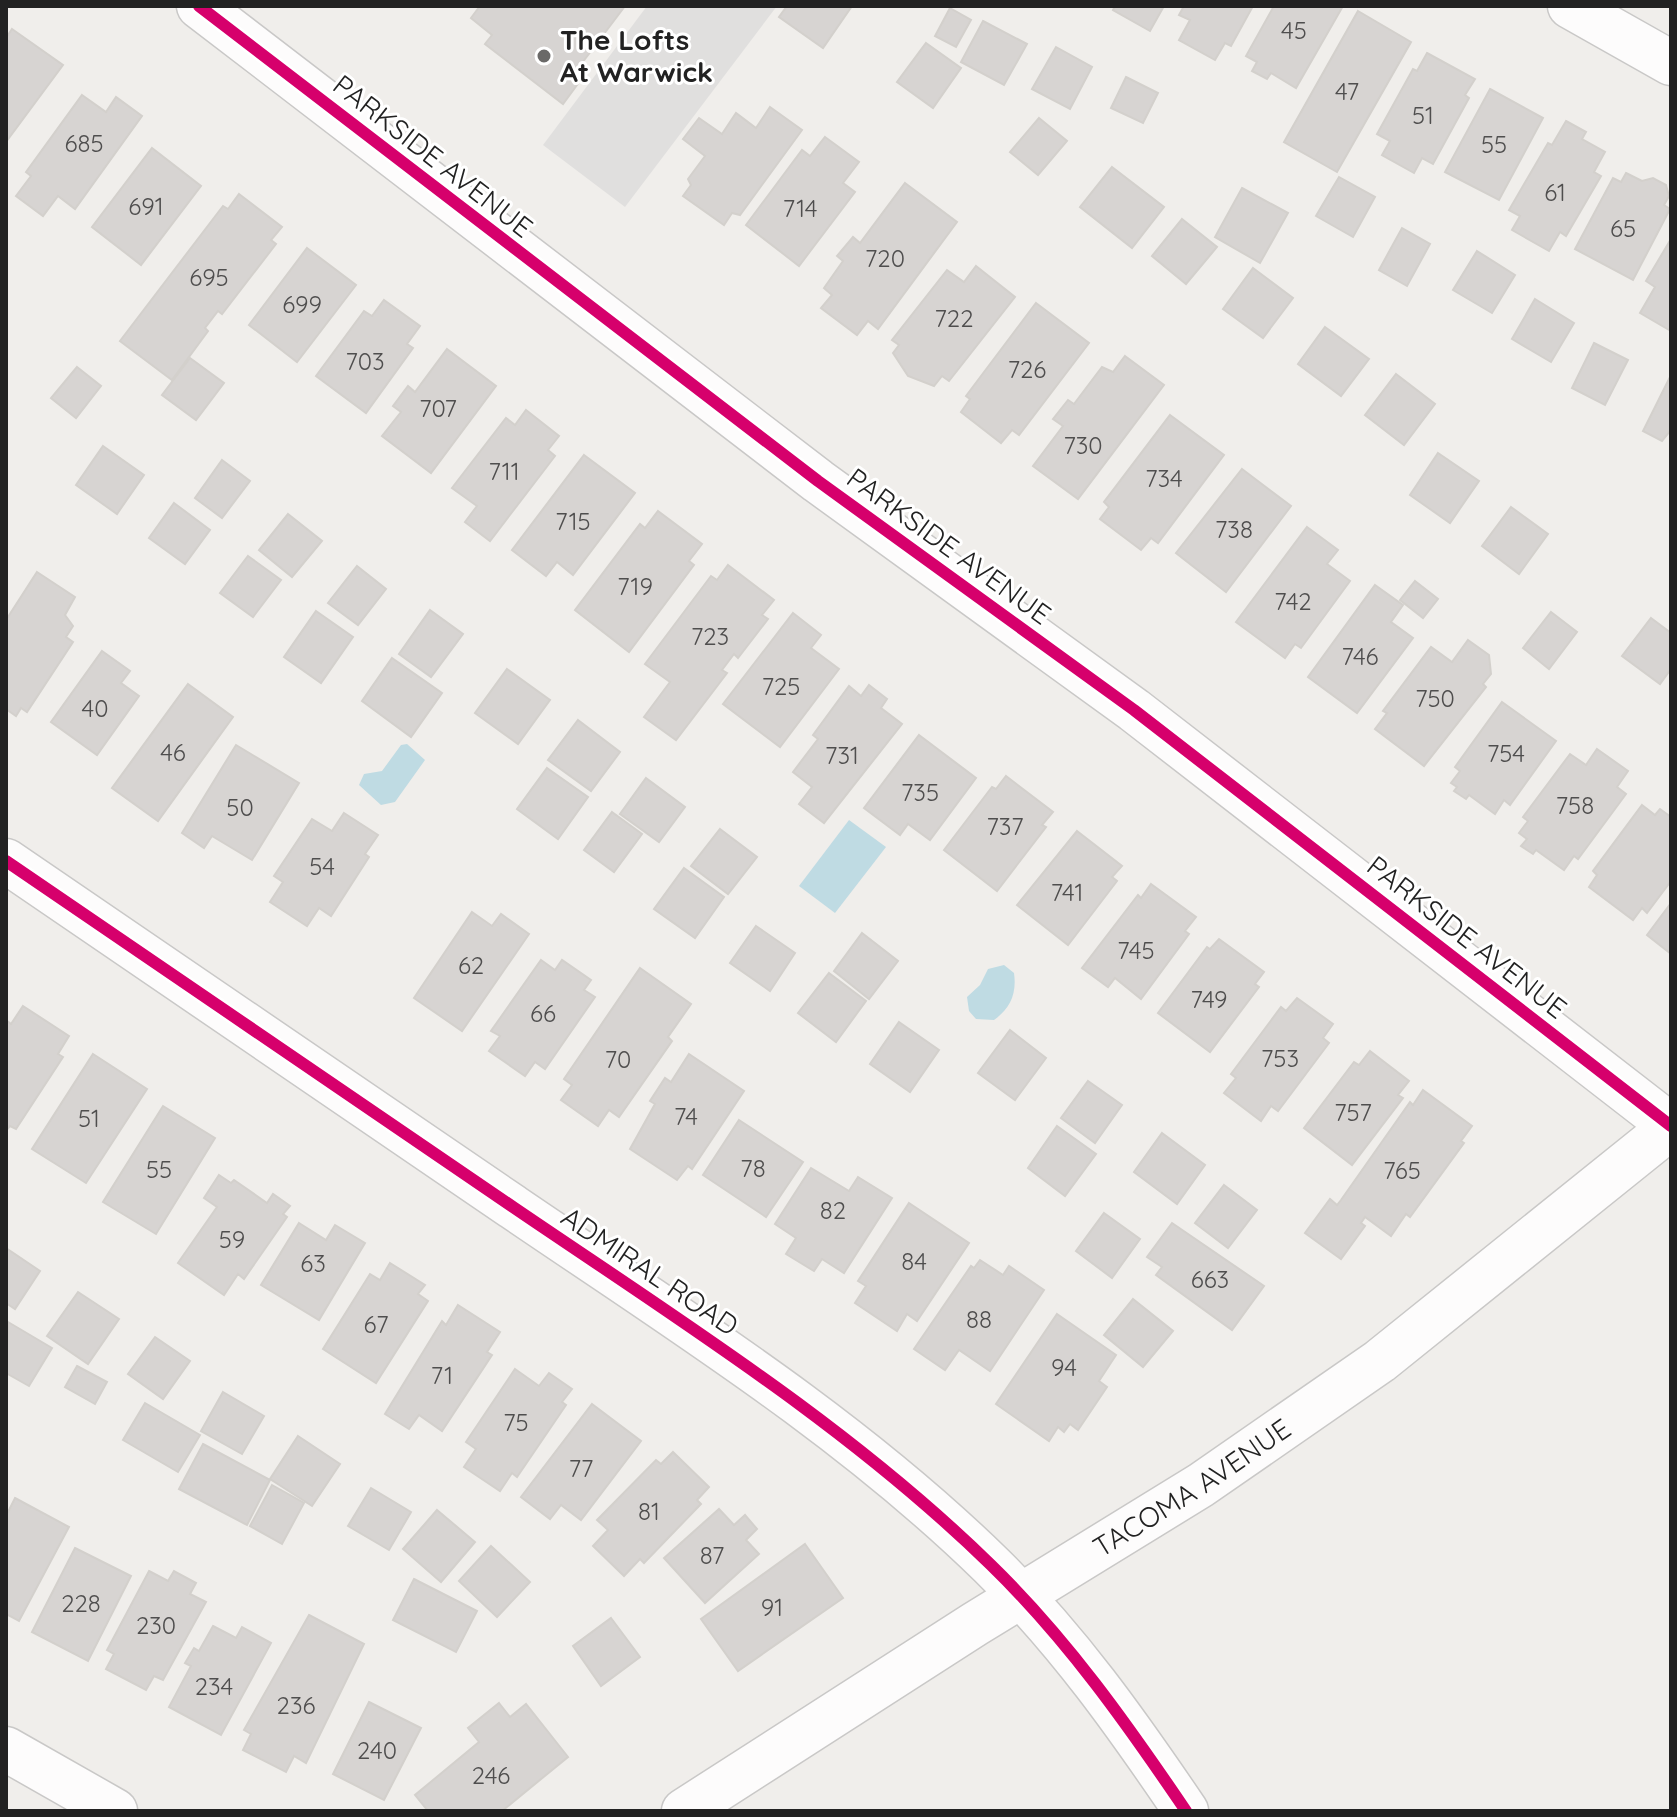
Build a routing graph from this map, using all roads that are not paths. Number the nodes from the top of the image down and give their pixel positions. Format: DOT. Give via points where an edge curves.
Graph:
graph roads {
  1 [pos="199,6"];
  2 [pos="1570,6"];
  3 [pos="1671,63"];
  4 [pos="6,861"];
  5 [pos="1671,1127"];
  6 [pos="1021,1597"];
  7 [pos="6,1749"];
  8 [pos="115,1811"];
  9 [pos="684,1811"];
  10 [pos="1186,1811"];
  1 -- 5 [label="street, PARKSIDE AVENUE" via="818,481 1157,728"];
  2 -- 3 [label="street"];
  4 -- 6 [label="street, ADMIRAL ROAD" via="732,1356 890,1475"];
  5 -- 6 [label="street, TACOMA AVENUE" via="1380,1361 1201,1485"];
  6 -- 9 [label="street, TACOMA AVENUE"];
  6 -- 10 [label="street, ADMIRAL ROAD" via="1117,1709"];
  7 -- 8 [label="street"];
}
